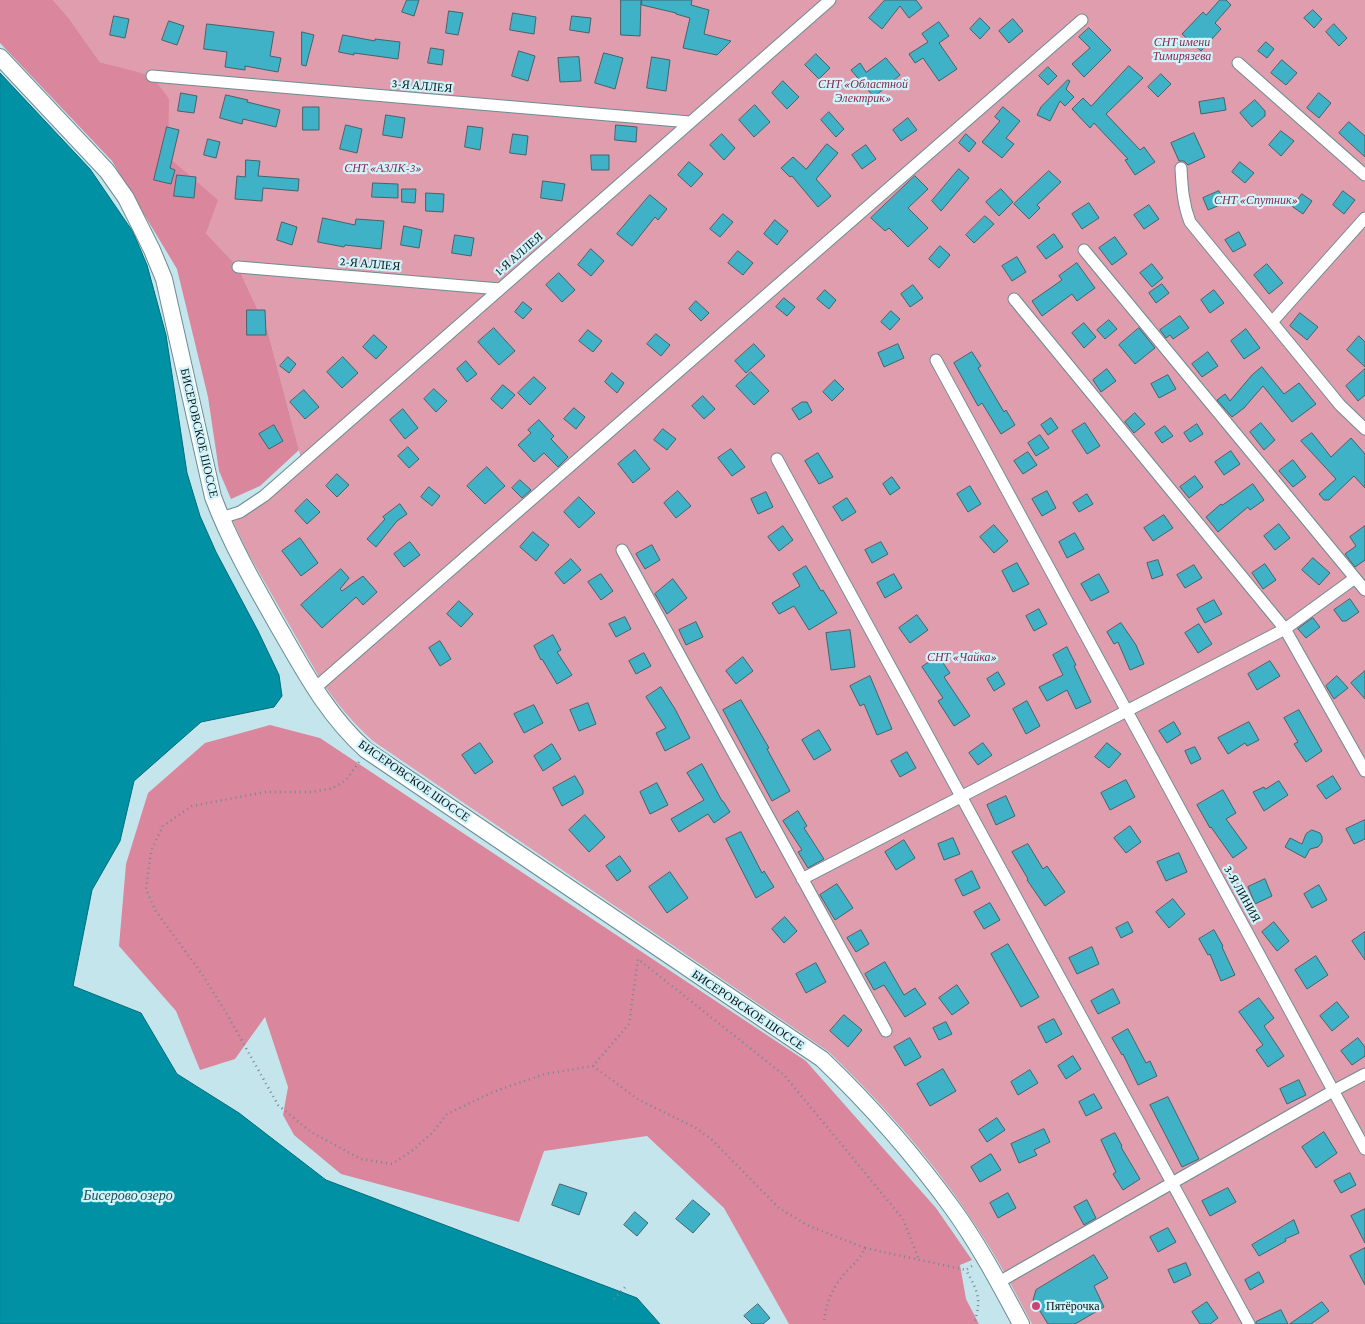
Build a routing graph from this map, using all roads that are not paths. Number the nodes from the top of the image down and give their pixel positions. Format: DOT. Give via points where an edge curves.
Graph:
graph roads {
  1 [pos="830,0"];
  2 [pos="1082,20"];
  3 [pos="0,57"];
  4 [pos="1238,63"];
  5 [pos="152,76"];
  6 [pos="690,122"];
  7 [pos="1182,168"];
  8 [pos="1365,175"];
  9 [pos="1365,218"];
  10 [pos="1084,250"];
  11 [pos="238,267"];
  12 [pos="500,289"];
  13 [pos="1014,299"];
  14 [pos="1272,322"];
  15 [pos="936,360"];
  16 [pos="1365,429"];
  17 [pos="777,459"];
  18 [pos="221,518"];
  19 [pos="622,550"];
  20 [pos="1355,578"];
  21 [pos="1365,590"];
  22 [pos="1285,629"];
  23 [pos="314,689"];
  24 [pos="1127,711"];
  25 [pos="1365,771"];
  26 [pos="961,797"];
  27 [pos="802,879"];
  28 [pos="886,1031"];
  29 [pos="1365,1074"];
  30 [pos="1333,1090"];
  31 [pos="1365,1150"];
  32 [pos="1172,1183"];
  33 [pos="999,1282"];
  34 [pos="1021,1324"];
  35 [pos="1249,1324"];
  1 -- 6 [label="street, 1-Я АЛЛЕЯ"];
  2 -- 23 [label="street"];
  3 -- 18 [label="main road, БИСЕРОВСКОЕ ШОССЕ" via="107,171 126,198 152,250 164,279 213,497"];
  4 -- 8 [label="street"];
  5 -- 6 [label="street, 3-Я АЛЛЕЯ"];
  6 -- 12 [label="street, 1-Я АЛЛЕЯ"];
  7 -- 14 [label="street" via="1182,192 1190,222"];
  9 -- 14 [label="street"];
  10 -- 20 [label="street"];
  11 -- 12 [label="street, 2-Я АЛЛЕЯ"];
  12 -- 18 [label="street, 1-Я АЛЛЕЯ" via="264,496 240,512"];
  13 -- 22 [label="street"];
  14 -- 16 [label="street" via="1340,405"];
  15 -- 24 [label="street, 3-Я ЛИНИЯ"];
  17 -- 26 [label="street"];
  18 -- 23 [label="main road, БИСЕРОВСКОЕ ШОССЕ" via="240,559"];
  19 -- 27 [label="street"];
  20 -- 21 [label="street"];
  20 -- 22 [label="street"];
  22 -- 24 [label="street"];
  22 -- 25 [label="street"];
  23 -- 33 [label="main road, БИСЕРОВСКОЕ ШОССЕ" via="340,724 366,750 822,1060 863,1099 917,1163 952,1208"];
  24 -- 26 [label="street"];
  24 -- 30 [label="street, 3-Я ЛИНИЯ"];
  26 -- 27 [label="street"];
  26 -- 32 [label="street"];
  27 -- 28 [label="street"];
  29 -- 30 [label="street"];
  30 -- 31 [label="street, 3-Я ЛИНИЯ"];
  30 -- 32 [label="street"];
  32 -- 33 [label="street"];
  32 -- 35 [label="street"];
  33 -- 34 [label="main road, БИСЕРОВСКОЕ ШОССЕ"];
}
